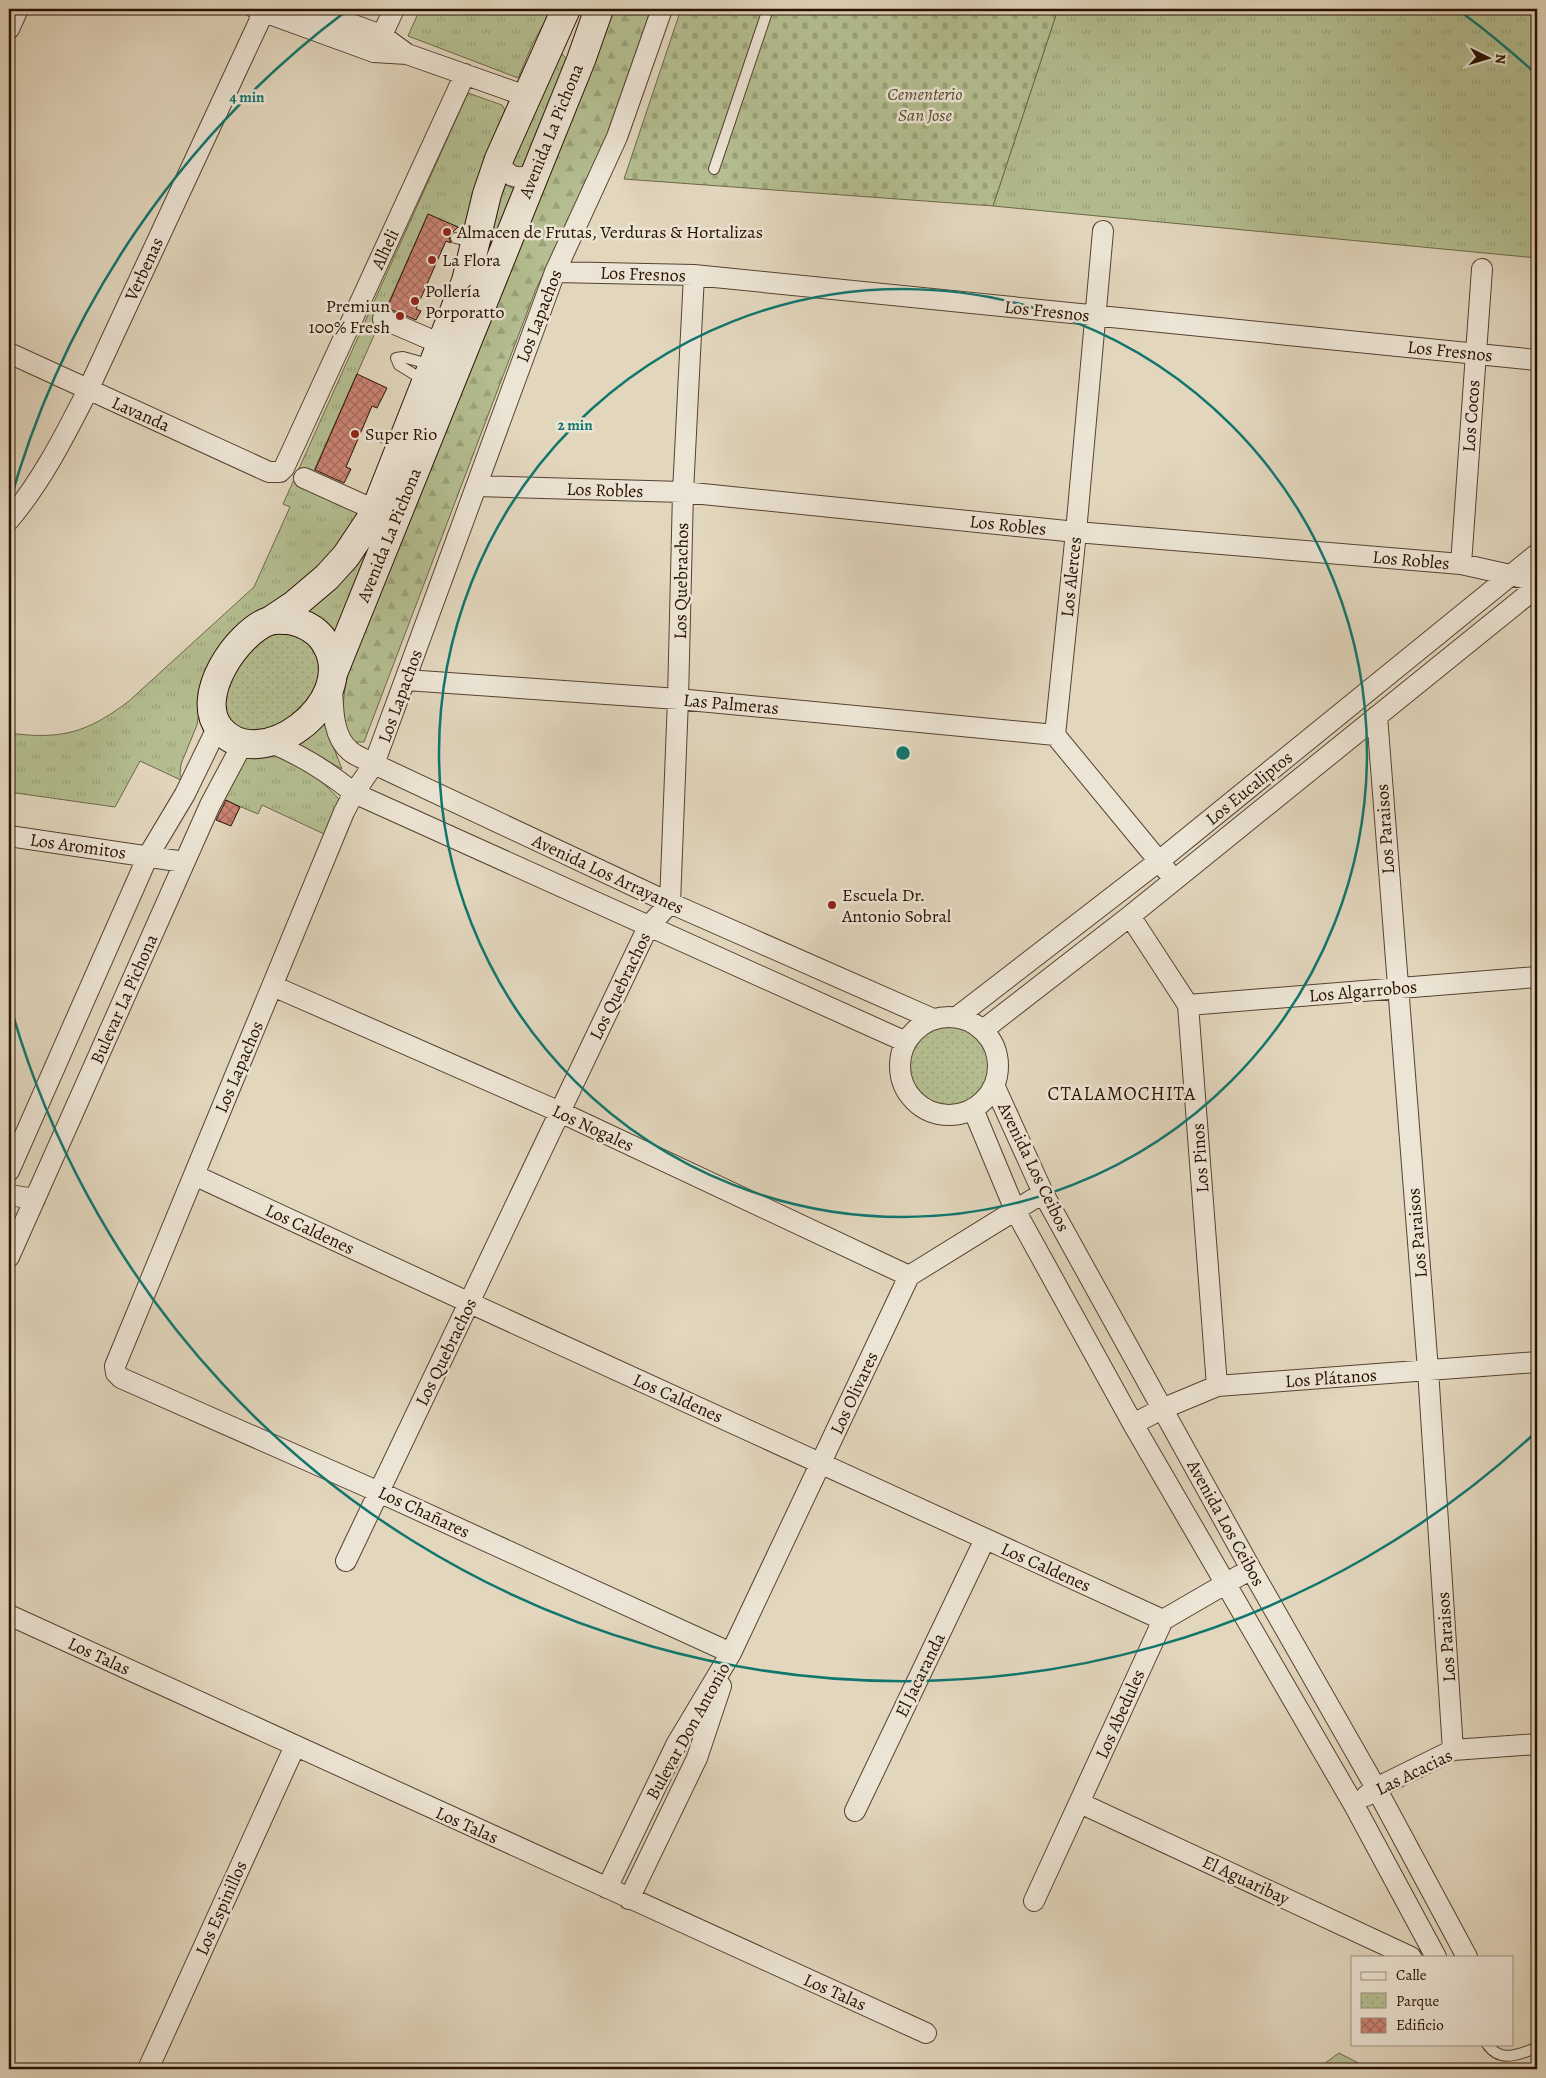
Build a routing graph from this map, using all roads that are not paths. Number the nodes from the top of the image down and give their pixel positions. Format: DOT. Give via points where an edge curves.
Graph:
graph roads {
  1 [pos="18,9"];
  2 [pos="310,9"];
  3 [pos="394,9"];
  4 [pos="566,9"];
  5 [pos="599,9"];
  6 [pos="662,9"];
  7 [pos="768,9"];
  8 [pos="261,10"];
  9 [pos="9,29"];
  10 [pos="378,44"];
  11 [pos="547,48"];
  12 [pos="581,60"];
  13 [pos="465,74"];
  14 [pos="526,96"];
  15 [pos="499,159"];
  16 [pos="714,169"];
  17 [pos="534,175"];
  18 [pos="1103,231"];
  19 [pos="1482,269"];
  20 [pos="555,272"];
  21 [pos="694,275"];
  22 [pos="1096,316"];
  23 [pos="383,319"];
  24 [pos="9,353"];
  25 [pos="1475,353"];
  26 [pos="1537,360"];
  27 [pos="433,364"];
  28 [pos="88,390"];
  29 [pos="275,473"];
  30 [pos="304,478"];
  31 [pos="476,486"];
  32 [pos="683,492"];
  33 [pos="362,501"];
  34 [pos="9,520"];
  35 [pos="1076,532"];
  36 [pos="1537,554"];
  37 [pos="1461,564"];
  38 [pos="1510,576"];
  39 [pos="1537,581"];
  40 [pos="1537,587"];
  41 [pos="270,621"];
  42 [pos="333,678"];
  43 [pos="406,680"];
  44 [pos="678,699"];
  45 [pos="1377,716"];
  46 [pos="218,726"];
  47 [pos="1054,735"];
  48 [pos="243,742"];
  49 [pos="271,743"];
  50 [pos="374,764"];
  51 [pos="354,793"];
  52 [pos="9,836"];
  53 [pos="148,856"];
  54 [pos="1159,861"];
  55 [pos="184,862"];
  56 [pos="1175,880"];
  57 [pos="670,902"];
  58 [pos="1130,916"];
  59 [pos="648,927"];
  60 [pos="1537,977"];
  61 [pos="273,986"];
  62 [pos="1397,988"];
  63 [pos="1188,1004"];
  64 [pos="957,1017"];
  65 [pos="933,1020"];
  66 [pos="982,1030"];
  67 [pos="906,1042"];
  68 [pos="994,1085"];
  69 [pos="973,1109"];
  70 [pos="560,1112"];
  71 [pos="9,1172"];
  72 [pos="194,1175"];
  73 [pos="1043,1192"];
  74 [pos="9,1195"];
  75 [pos="35,1199"];
  76 [pos="1015,1210"];
  77 [pos="9,1257"];
  78 [pos="909,1276"];
  79 [pos="470,1303"];
  80 [pos="1537,1362"];
  81 [pos="1428,1370"];
  82 [pos="116,1373"];
  83 [pos="1217,1386"];
  84 [pos="1162,1408"];
  85 [pos="1133,1424"];
  86 [pos="821,1463"];
  87 [pos="379,1492"];
  88 [pos="984,1539"];
  89 [pos="346,1561"];
  90 [pos="1252,1569"];
  91 [pos="1226,1585"];
  92 [pos="1163,1620"];
  93 [pos="11,1622"];
  94 [pos="732,1653"];
  95 [pos="1537,1744"];
  96 [pos="295,1746"];
  97 [pos="1453,1750"];
  98 [pos="1376,1788"];
  99 [pos="1080,1803"];
  100 [pos="1354,1805"];
  101 [pos="855,1811"];
  102 [pos="607,1888"];
  103 [pos="629,1899"];
  104 [pos="1034,1901"];
  105 [pos="1410,1956"];
  106 [pos="1435,1956"];
  107 [pos="1466,1956"];
  108 [pos="926,2033"];
  109 [pos="1489,2046"];
  110 [pos="1537,2048"];
  111 [pos="148,2069"];
  1 -- 9 [label="street"];
  2 -- 10 [label="street"];
  3 -- 10 [label="street"];
  4 -- 11 [label="main road, Avenida La Pichona"];
  5 -- 12 [label="main road, Avenida La Pichona"];
  6 -- 20 [label="street, Los Lapachos" via="617,137"];
  7 -- 16 [label="lane"];
  8 -- 10 [label="street"];
  8 -- 28 [label="street, Verbenas"];
  10 -- 13 [label="street"];
  11 -- 12 [label="street" via="566,46"];
  11 -- 14 [label="main road, Avenida La Pichona"];
  12 -- 17 [label="main road, Avenida La Pichona"];
  13 -- 14 [label="street"];
  13 -- 29 [label="street, Alheli" via="284,468"];
  14 -- 15 [label="main road, Avenida La Pichona"];
  15 -- 17 [label="street" via="510,176"];
  15 -- 27 [label="main road, Avenida La Pichona" via="466,240 457,292"];
  17 -- 42 [label="main road, Avenida La Pichona"];
  18 -- 22 [label="street, Los Alerces"];
  19 -- 25 [label="street, Los Cocos"];
  20 -- 21 [label="street, Los Fresnos"];
  20 -- 31 [label="street, Los Lapachos"];
  21 -- 22 [label="street, Los Fresnos"];
  21 -- 32 [label="street, Los Quebrachos"];
  22 -- 25 [label="street, Los Fresnos"];
  22 -- 35 [label="street, Los Alerces"];
  23 -- 27 [label="street"];
  24 -- 28 [label="street, Lavanda"];
  25 -- 26 [label="street, Los Fresnos"];
  25 -- 37 [label="street, Los Cocos"];
  27 -- 33 [label="main road, Avenida La Pichona"];
  28 -- 29 [label="street, Lavanda"];
  28 -- 34 [label="street, Verbenas" via="60,445"];
  30 -- 33 [label="street"];
  31 -- 32 [label="street, Los Robles"];
  31 -- 43 [label="street, Los Lapachos"];
  32 -- 35 [label="street, Los Robles"];
  32 -- 44 [label="street, Los Quebrachos"];
  33 -- 41 [label="main road, Avenida La Pichona" via="364,532 346,556 294,605"];
  35 -- 37 [label="street, Los Robles"];
  35 -- 47 [label="street, Los Alerces"];
  36 -- 38 [label="street, Los Eucaliptos"];
  37 -- 38 [label="street, Los Robles"];
  38 -- 39 [label="street, Los Robles"];
  38 -- 54 [label="street, Los Eucaliptos"];
  40 -- 45 [label="street, Los Eucaliptos"];
  41 -- 42 [label="main road" via="300,622 314,629 331,653"];
  41 -- 46 [label="main road" via="237,646 219,674 212,703 212,715"];
  42 -- 49 [label="main road" via="317,711 286,736"];
  42 -- 50 [label="street, Avenida Los Arrayanes" via="333,710 342,742"];
  43 -- 44 [label="street, Las Palmeras"];
  43 -- 50 [label="street, Los Lapachos"];
  44 -- 47 [label="street, Las Palmeras"];
  44 -- 57 [label="street, Los Quebrachos"];
  45 -- 56 [label="street, Los Eucaliptos"];
  45 -- 62 [label="street, Los Paraisos"];
  46 -- 48 [label="main road" via="231,738"];
  46 -- 53 [label="street, Bulevar La Pichona" via="186,794"];
  47 -- 54 [label="street"];
  48 -- 49 [label="main road"];
  48 -- 55 [label="street, Bulevar La Pichona"];
  49 -- 51 [label="street, Avenida Los Arrayanes" via="295,752"];
  50 -- 51 [label="street, Los Lapachos"];
  50 -- 57 [label="street, Avenida Los Arrayanes"];
  51 -- 59 [label="street, Avenida Los Arrayanes"];
  51 -- 61 [label="street, Los Lapachos"];
  52 -- 53 [label="street, Los Aromitos"];
  53 -- 55 [label="street, Los Aromitos"];
  53 -- 71 [label="street, Bulevar La Pichona"];
  54 -- 56 [label="street"];
  54 -- 64 [label="street, Los Eucaliptos"];
  55 -- 75 [label="street, Bulevar La Pichona"];
  56 -- 58 [label="street, Los Eucaliptos"];
  57 -- 59 [label="street, Los Quebrachos"];
  57 -- 65 [label="street, Avenida Los Arrayanes"];
  58 -- 63 [label="street, Los Pinos"];
  58 -- 66 [label="street, Los Eucaliptos"];
  59 -- 67 [label="street, Avenida Los Arrayanes"];
  59 -- 70 [label="street, Los Quebrachos"];
  60 -- 62 [label="street, Los Algarrobos"];
  61 -- 70 [label="street, Los Nogales"];
  61 -- 72 [label="street, Los Lapachos"];
  62 -- 63 [label="street, Los Algarrobos"];
  62 -- 81 [label="street, Los Paraisos"];
  63 -- 83 [label="street, Los Pinos"];
  64 -- 65 [label="street"];
  64 -- 66 [label="street"];
  65 -- 67 [label="street" via="918,1028"];
  66 -- 68 [label="street" via="992,1042 997,1056 998,1071"];
  67 -- 69 [label="street" via="900,1069 909,1095 919,1106 945,1115"];
  68 -- 69 [label="street"];
  68 -- 73 [label="street, Avenida Los Ceibos"];
  69 -- 76 [label="street, Avenida Los Ceibos"];
  70 -- 78 [label="street, Los Nogales"];
  70 -- 79 [label="street, Los Quebrachos"];
  72 -- 79 [label="street, Los Caldenes"];
  72 -- 82 [label="street, Los Lapachos" via="116,1360"];
  73 -- 76 [label="street"];
  73 -- 84 [label="street, Avenida Los Ceibos"];
  74 -- 75 [label="street"];
  75 -- 77 [label="street, Bulevar La Pichona"];
  76 -- 78 [label="street"];
  76 -- 85 [label="street, Avenida Los Ceibos"];
  78 -- 86 [label="street, Los Olivares"];
  79 -- 86 [label="street, Los Caldenes"];
  79 -- 87 [label="street, Los Quebrachos"];
  80 -- 81 [label="street, Los Plátanos"];
  81 -- 83 [label="street, Los Plátanos"];
  81 -- 97 [label="street, Los Paraisos"];
  82 -- 87 [label="street, Los Chañares"];
  83 -- 84 [label="street, Los Plátanos"];
  84 -- 85 [label="street, Los Plátanos"];
  84 -- 90 [label="street, Avenida Los Ceibos"];
  85 -- 91 [label="street, Avenida Los Ceibos"];
  86 -- 88 [label="street, Los Caldenes"];
  86 -- 94 [label="street, Los Olivares"];
  87 -- 89 [label="street, Los Quebrachos"];
  87 -- 94 [label="street, Los Chañares"];
  88 -- 92 [label="street, Los Caldenes"];
  88 -- 101 [label="street, El Jacaranda"];
  90 -- 91 [label="street"];
  90 -- 98 [label="street, Avenida Los Ceibos"];
  91 -- 92 [label="street"];
  91 -- 100 [label="street, Avenida Los Ceibos"];
  92 -- 99 [label="street, Los Abedules"];
  93 -- 96 [label="street, Los Talas"];
  94 -- 102 [label="street, Bulevar Don Antonio" via="676,1745"];
  94 -- 103 [label="street, Bulevar Don Antonio" via="697,1758"];
  95 -- 97 [label="street, Las Acacias"];
  96 -- 102 [label="street, Los Talas"];
  96 -- 111 [label="street, Los Espinillos"];
  97 -- 98 [label="street, Las Acacias"];
  98 -- 100 [label="street, Las Acacias"];
  98 -- 107 [label="street, Avenida Los Ceibos"];
  99 -- 104 [label="street, Los Abedules"];
  99 -- 105 [label="street, El Aguaribay"];
  100 -- 106 [label="street, Avenida Los Ceibos"];
  102 -- 103 [label="street, Los Talas"];
  103 -- 108 [label="street, Los Talas"];
  109 -- 110 [label="lane" via="1494,2053 1504,2057"];
}
